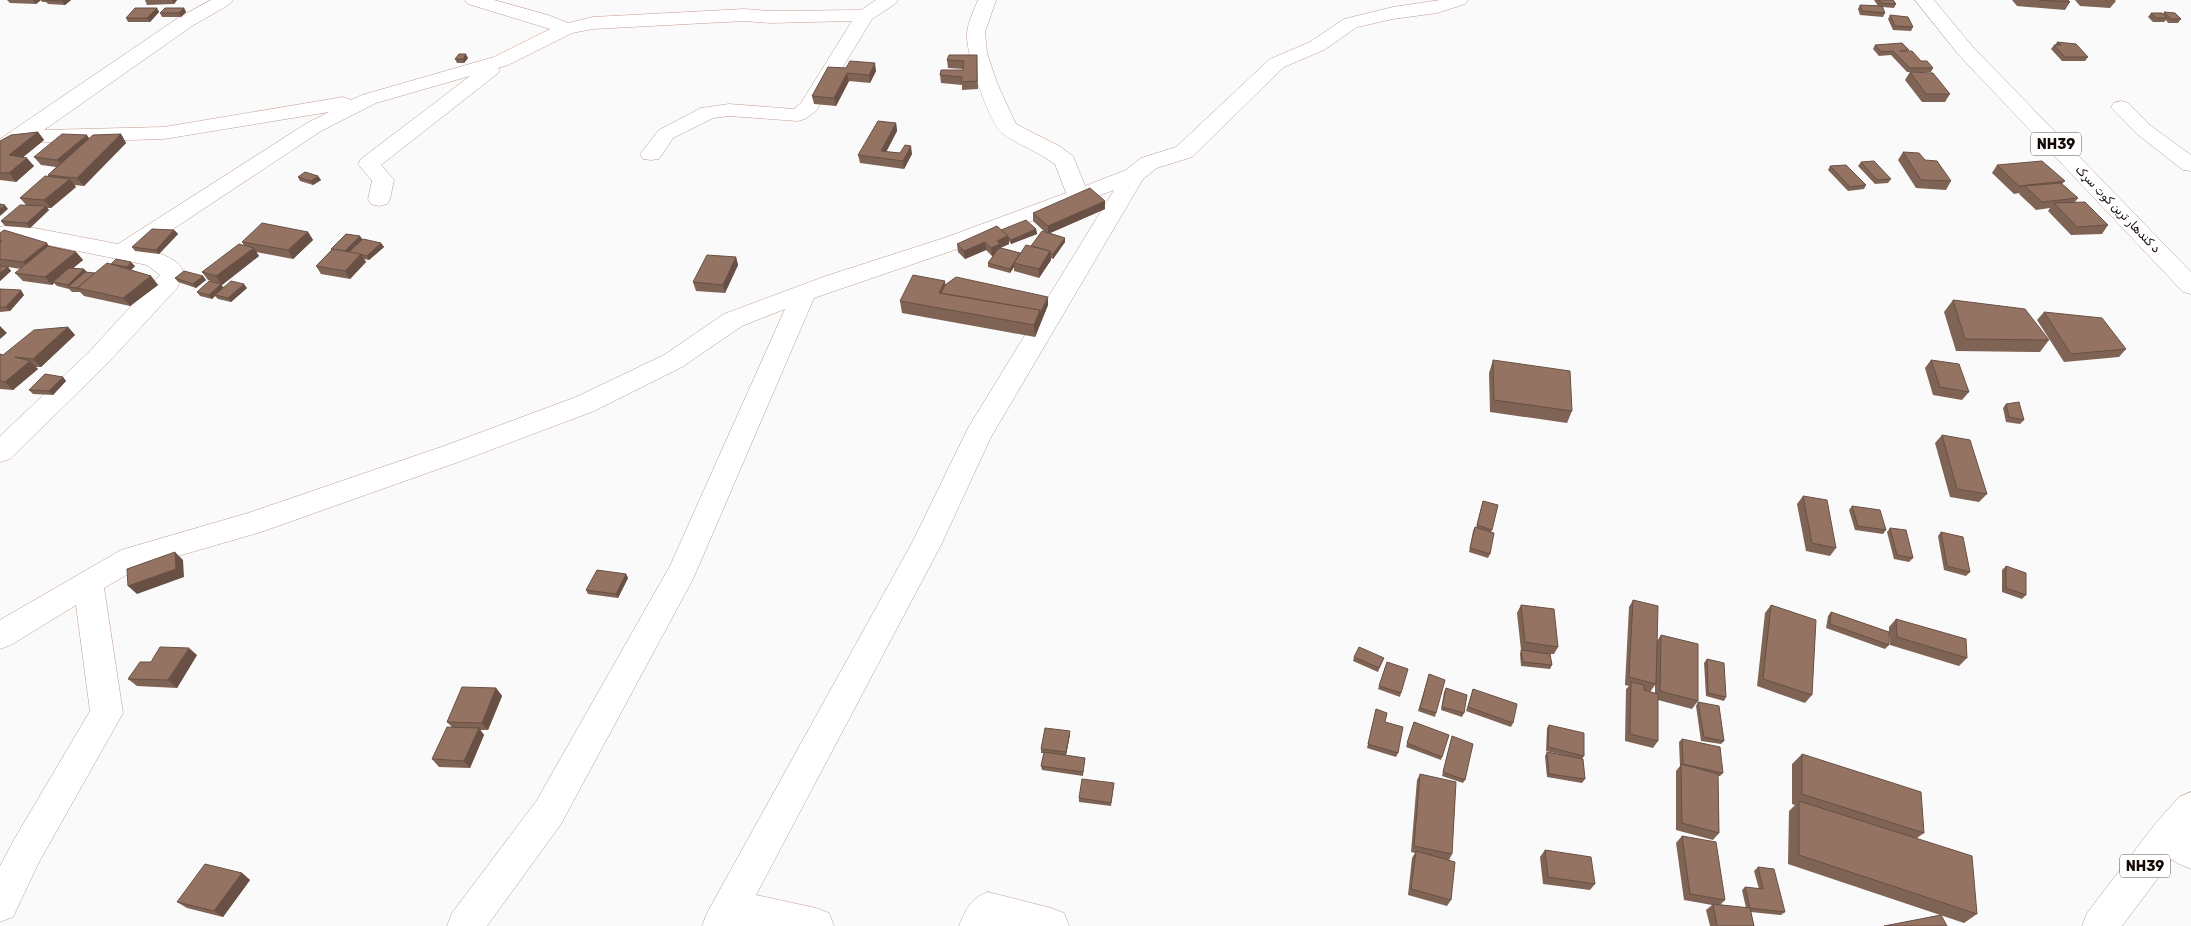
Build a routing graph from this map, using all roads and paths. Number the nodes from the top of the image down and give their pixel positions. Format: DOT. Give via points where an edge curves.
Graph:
graph roads {
  1 [pos="224,0"];
  2 [pos="474,0"];
  3 [pos="889,0"];
  4 [pos="987,0"];
  5 [pos="1458,0"];
  6 [pos="1924,0"];
  7 [pos="865,15"];
  8 [pos="566,29"];
  9 [pos="501,61"];
  10 [pos="369,99"];
  11 [pos="2121,107"];
  12 [pos="20,137"];
  13 [pos="0,148"];
  14 [pos="651,154"];
  15 [pos="2191,165"];
  16 [pos="1134,175"];
  17 [pos="1078,196"];
  18 [pos="379,199"];
  19 [pos="0,234"];
  20 [pos="121,253"];
  21 [pos="2191,286"];
  22 [pos="804,294"];
  23 [pos="0,452"];
  24 [pos="88,582"];
  25 [pos="0,636"];
  26 [pos="2191,808"];
  27 [pos="2179,844"];
  28 [pos="0,904"];
  29 [pos="725,917"];
  30 [pos="466,926"];
  31 [pos="816,926"];
  32 [pos="977,926"];
  33 [pos="1051,926"];
  34 [pos="2100,926"];
  1 -- 12 [label="street" via="185,22"];
  2 -- 8 [label="street"];
  3 -- 7 [label="street"];
  4 -- 17 [label="street" via="976,32 977,53 1004,120 1008,128 1065,161"];
  5 -- 16 [label="street" via="1351,23 1317,46 1277,63 1184,152 1149,163"];
  6 -- 21 [label="street, د کندهار ترين کوټ سړک / NH39" via="1965,50"];
  7 -- 8 [label="street" via="744,15 593,23"];
  7 -- 14 [label="street" via="804,112 790,115 729,110 708,112 666,134"];
  8 -- 9 [label="street"];
  9 -- 10 [label="street"];
  9 -- 18 [label="street" via="369,164 383,180"];
  10 -- 12 [label="street" via="164,133"];
  10 -- 20 [label="street" via="314,127"];
  11 -- 15 [label="street" via="2144,130"];
  12 -- 13 [label="street"];
  16 -- 17 [label="street"];
  16 -- 29 [label="street" via="978,435 926,546"];
  17 -- 22 [label="street"];
  19 -- 20 [label="street" via="13,231"];
  20 -- 23 [label="street" via="154,259 172,272 169,282 97,360"];
  22 -- 24 [label="street" via="733,320 673,361 585,404 260,520 131,558"];
  22 -- 30 [label="street" via="683,570 549,812"];
  24 -- 25 [label="street"];
  24 -- 28 [label="street" via="107,713 27,850"];
  26 -- 27 [label="street, NH39"];
  27 -- 34 [label="street, NH39"];
  29 -- 31 [label="street"];
  32 -- 33 [label="street" via="988,910"];
}
